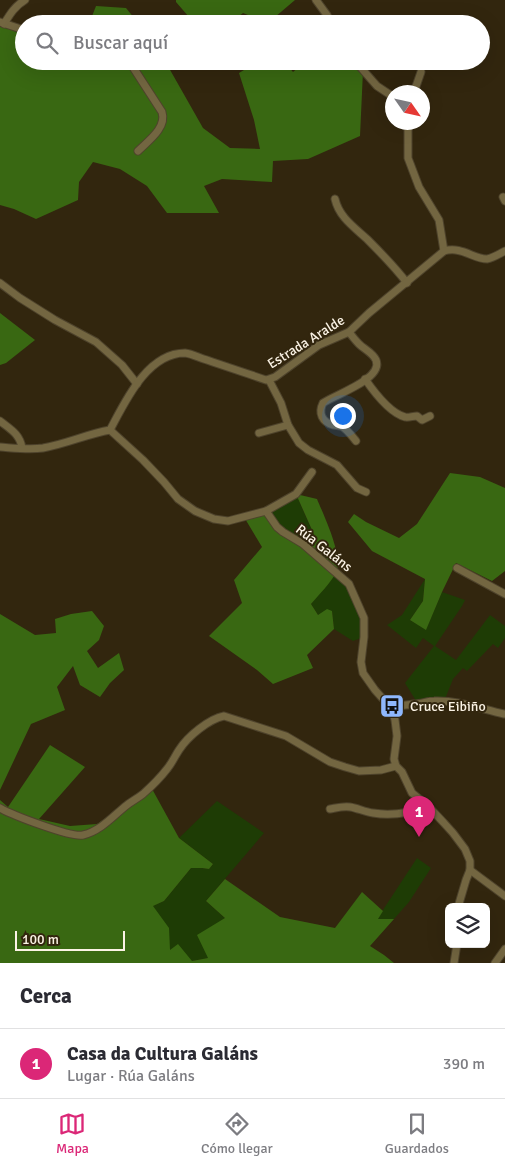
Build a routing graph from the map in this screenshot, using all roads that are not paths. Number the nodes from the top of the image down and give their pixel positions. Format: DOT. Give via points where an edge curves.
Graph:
graph roads {
  1 [pos="25,0"];
  2 [pos="316,0"];
  3 [pos="327,15"];
  4 [pos="2,23"];
  5 [pos="15,27"];
  6 [pos="135,70"];
  7 [pos="363,70"];
  8 [pos="421,72"];
  9 [pos="416,85"];
  10 [pos="385,91"];
  11 [pos="408,130"];
  12 [pos="138,151"];
  13 [pos="335,199"];
  14 [pos="444,251"];
  15 [pos="505,251"];
  16 [pos="0,283"];
  17 [pos="407,283"];
  18 [pos="349,332"];
  19 [pos="269,380"];
  20 [pos="366,380"];
  21 [pos="137,384"];
  22 [pos="430,416"];
  23 [pos="0,421"];
  24 [pos="288,425"];
  25 [pos="110,430"];
  26 [pos="259,434"];
  27 [pos="356,441"];
  28 [pos="0,448"];
  29 [pos="22,448"];
  30 [pos="312,472"];
  31 [pos="366,492"];
  32 [pos="266,511"];
  33 [pos="457,568"];
  34 [pos="505,594"];
  35 [pos="392,709"];
  36 [pos="505,714"];
  37 [pos="396,766"];
  38 [pos="428,806"];
  39 [pos="0,808"];
  40 [pos="330,808"];
  41 [pos="470,870"];
  42 [pos="505,896"];
  43 [pos="459,903"];
  44 [pos="456,948"];
  45 [pos="505,949"];
  46 [pos="454,963"];
  47 [pos="495,963"];
  1 -- 4 [label="street"];
  2 -- 3 [label="street"];
  4 -- 5 [label="street"];
  6 -- 12 [label="street" via="164,117 158,131"];
  7 -- 10 [label="street"];
  8 -- 9 [label="street"];
  11 -- 14 [label="street" via="408,158 422,193 439,220"];
  13 -- 17 [label="street" via="346,220"];
  14 -- 15 [label="street" via="456,250 484,259"];
  14 -- 17 [label="street, Estrada Aralde"];
  16 -- 21 [label="street" via="96,342 122,365"];
  17 -- 18 [label="street, Estrada Aralde"];
  18 -- 19 [label="street, Estrada Aralde" via="319,345"];
  18 -- 20 [label="street" via="377,361 376,370"];
  19 -- 21 [label="street, Estrada Aralde" via="185,353 162,359"];
  19 -- 24 [label="street"];
  20 -- 22 [label="street" via="386,405 402,416 416,416 422,420"];
  20 -- 27 [label="street" via="326,401 320,408 325,421 340,426"];
  21 -- 25 [label="street, Estrada Aralde"];
  23 -- 29 [label="street" via="19,437"];
  24 -- 26 [label="street"];
  24 -- 31 [label="street" via="299,443 337,465 357,488"];
  25 -- 29 [label="street" via="41,448"];
  25 -- 32 [label="street" via="178,499 195,511 228,521"];
  28 -- 29 [label="street"];
  30 -- 32 [label="street" via="296,494"];
  32 -- 35 [label="street, Rúa Galáns" via="277,527 303,544 350,584 364,618 363,673"];
  33 -- 34 [label="street"];
  35 -- 36 [label="street" via="434,701"];
  35 -- 37 [label="street" via="397,736"];
  37 -- 38 [label="street" via="412,793"];
  37 -- 39 [label="street" via="359,771 345,768 286,736 224,716 215,718 197,731 142,795 104,826 82,836 38,824"];
  38 -- 40 [label="street" via="405,813 372,813 346,806"];
  38 -- 41 [label="street" via="465,849"];
  41 -- 42 [label="street"];
  41 -- 43 [label="street"];
  44 -- 46 [label="street"];
  45 -- 47 [label="street"];
}
